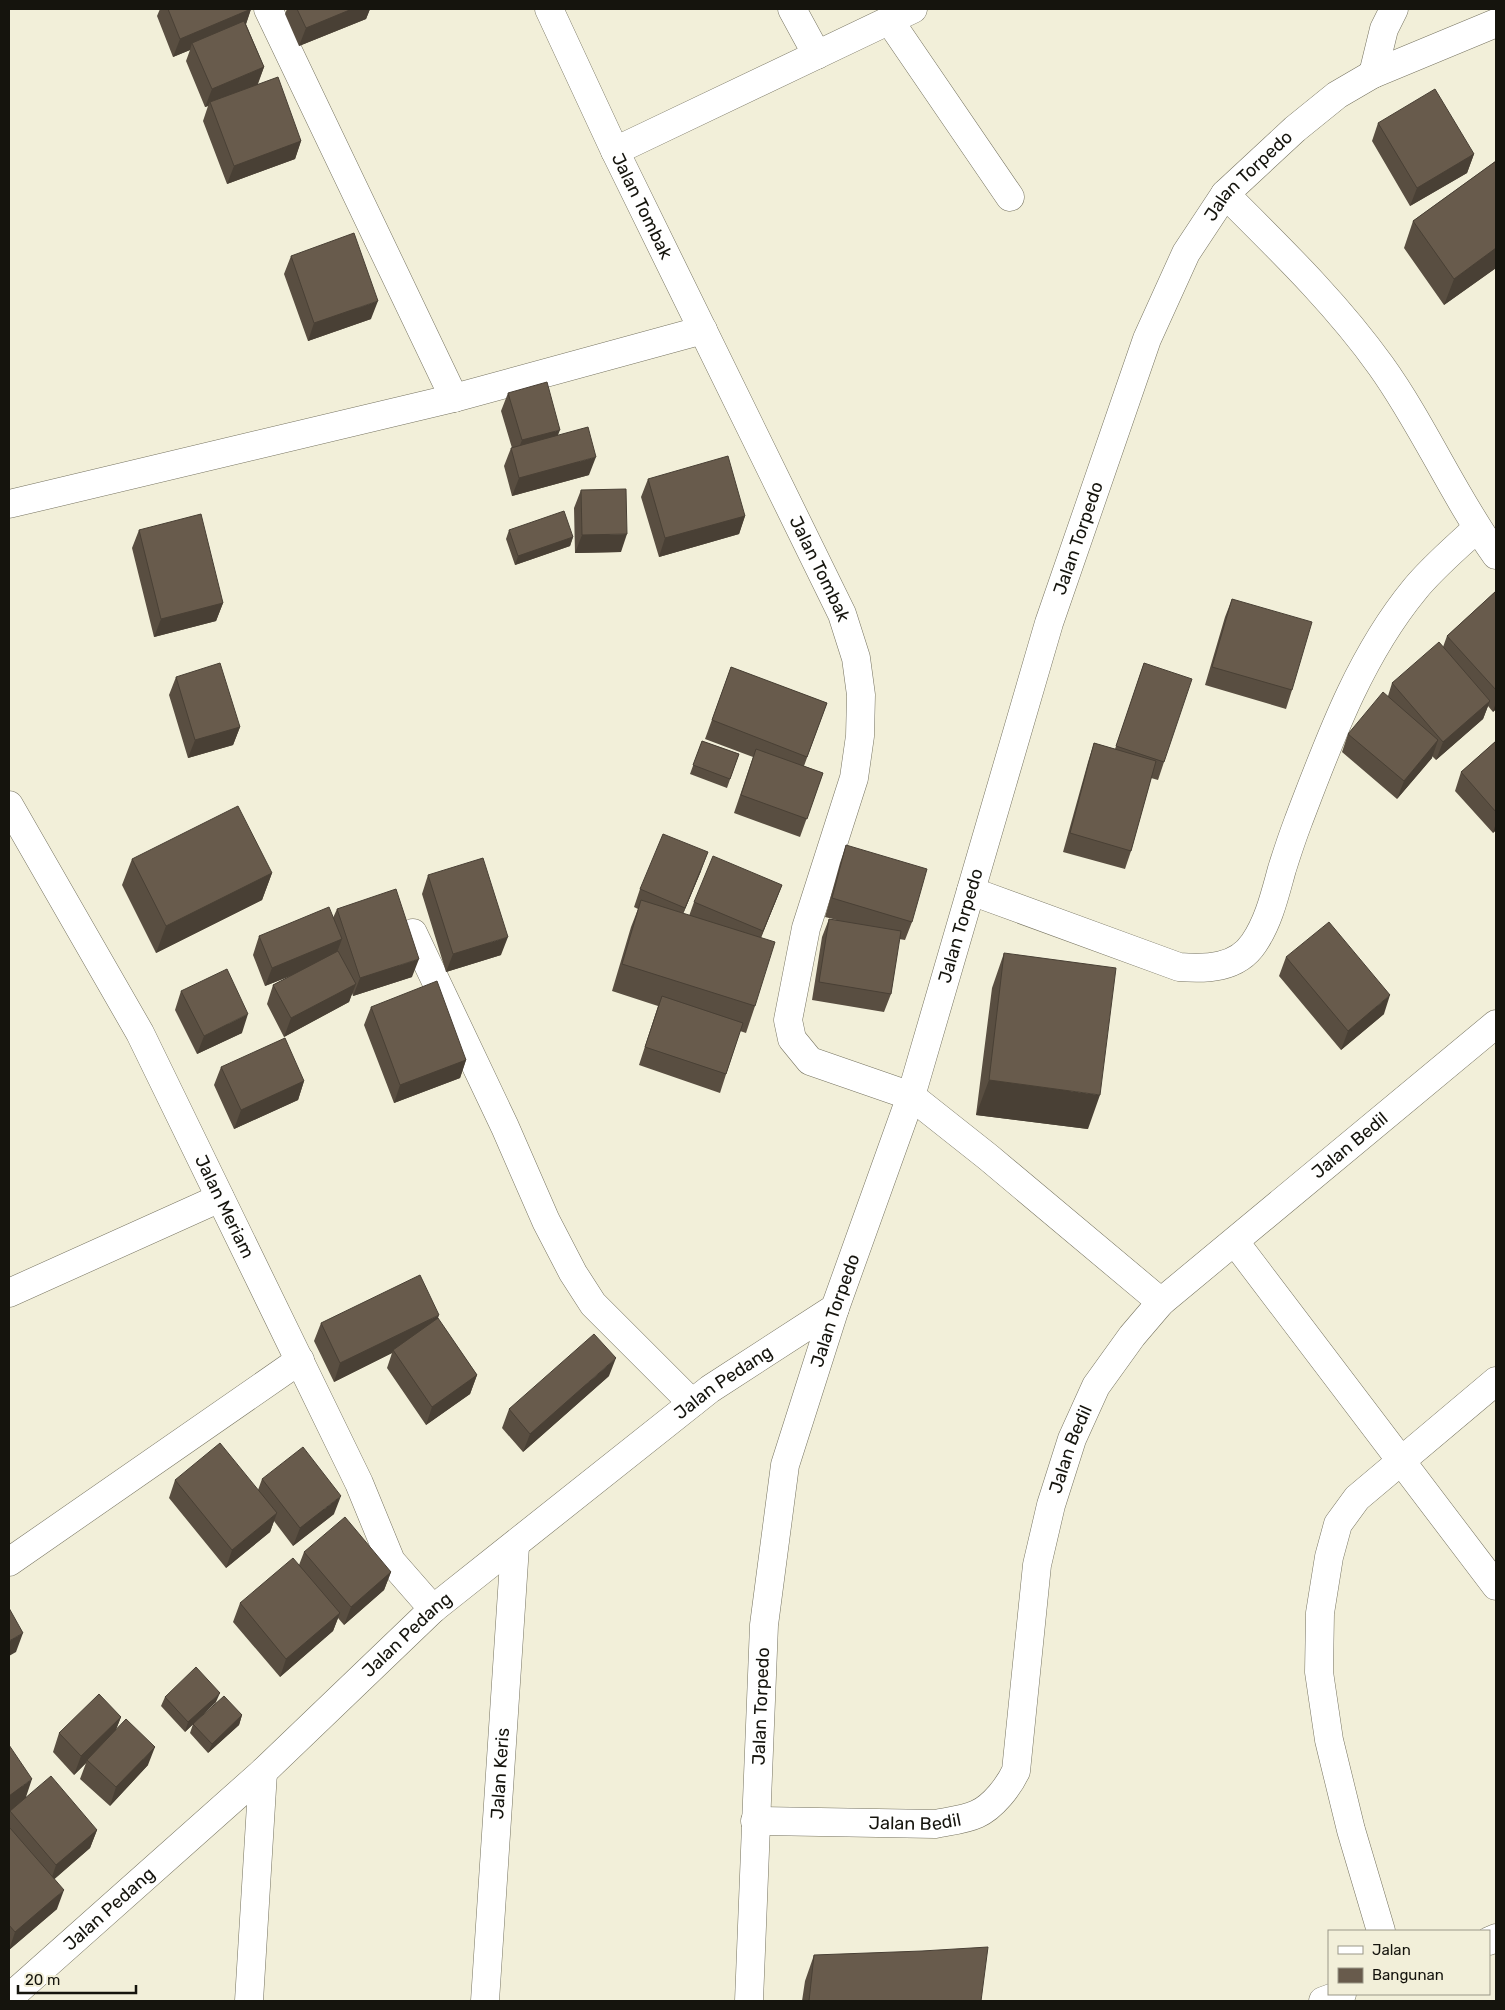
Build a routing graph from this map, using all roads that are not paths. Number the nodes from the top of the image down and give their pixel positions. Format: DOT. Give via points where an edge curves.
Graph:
graph roads {
  1 [pos="268,9"];
  2 [pos="549,9"];
  3 [pos="792,9"];
  4 [pos="913,9"];
  5 [pos="1394,9"];
  6 [pos="889,20"];
  7 [pos="1496,23"];
  8 [pos="817,55"];
  9 [pos="1373,74"];
  10 [pos="615,151"];
  11 [pos="1225,194"];
  12 [pos="1010,198"];
  13 [pos="704,330"];
  14 [pos="454,398"];
  15 [pos="9,504"];
  16 [pos="1477,528"];
  17 [pos="1496,555"];
  18 [pos="9,805"];
  19 [pos="971,891"];
  20 [pos="412,933"];
  21 [pos="1496,1024"];
  22 [pos="911,1096"];
  23 [pos="220,1198"];
  24 [pos="1235,1242"];
  25 [pos="9,1293"];
  26 [pos="1161,1302"];
  27 [pos="835,1308"];
  28 [pos="300,1360"];
  29 [pos="1496,1381"];
  30 [pos="692,1403"];
  31 [pos="1402,1461"];
  32 [pos="515,1546"];
  33 [pos="9,1562"];
  34 [pos="1496,1586"];
  35 [pos="433,1610"];
  36 [pos="263,1772"];
  37 [pos="756,1821"];
  38 [pos="1381,1930"];
  39 [pos="1339,1995"];
  40 [pos="9,1998"];
  41 [pos="249,2001"];
  42 [pos="485,2001"];
  43 [pos="749,2001"];
  44 [pos="1323,2001"];
  1 -- 14 [label="street"];
  2 -- 10 [label="street, Jalan Tombak"];
  3 -- 8 [label="street"];
  4 -- 6 [label="street"];
  5 -- 9 [label="street" via="1384,28"];
  6 -- 8 [label="street"];
  6 -- 12 [label="street"];
  7 -- 9 [label="street, Jalan Torpedo"];
  8 -- 10 [label="street"];
  9 -- 11 [label="street, Jalan Torpedo" via="1337,95 1302,123"];
  10 -- 13 [label="street, Jalan Tombak"];
  11 -- 16 [label="street" via="1330,302 1381,366 1438,457"];
  11 -- 19 [label="street, Jalan Torpedo" via="1186,253 1147,339 1049,623"];
  13 -- 14 [label="street"];
  13 -- 22 [label="street, Jalan Tombak" via="842,614 856,658 862,695 854,778 806,928 788,1020 792,1039 810,1061"];
  14 -- 15 [label="street"];
  16 -- 17 [label="street"];
  16 -- 19 [label="street" via="1415,589 1372,650 1328,744 1287,853 1268,919 1254,945 1236,960 1218,966 1179,967"];
  18 -- 23 [label="street, Jalan Meriam" via="140,1033"];
  19 -- 22 [label="street, Jalan Torpedo"];
  20 -- 30 [label="street" via="573,1273 593,1304"];
  21 -- 24 [label="street, Jalan Bedil"];
  22 -- 26 [label="street, Jalan Tombak"];
  22 -- 27 [label="street, Jalan Torpedo"];
  23 -- 25 [label="street"];
  23 -- 28 [label="street, Jalan Meriam"];
  24 -- 26 [label="street, Jalan Bedil"];
  24 -- 31 [label="street"];
  26 -- 37 [label="street, Jalan Bedil" via="1096,1386 1072,1439 1051,1505 1037,1565 1016,1771 1008,1788 980,1814 935,1824"];
  27 -- 30 [label="street, Jalan Pedang"];
  27 -- 37 [label="street, Jalan Torpedo" via="785,1465 764,1625"];
  28 -- 33 [label="street"];
  28 -- 35 [label="street, Jalan Meriam" via="359,1483 391,1561"];
  29 -- 31 [label="street"];
  30 -- 32 [label="street, Jalan Pedang"];
  31 -- 34 [label="street"];
  31 -- 38 [label="street" via="1357,1498 1338,1524 1320,1613 1319,1672 1329,1740"];
  32 -- 35 [label="street, Jalan Pedang"];
  32 -- 42 [label="street, Jalan Keris"];
  35 -- 36 [label="street, Jalan Pedang"];
  36 -- 40 [label="street, Jalan Pedang"];
  36 -- 41 [label="street"];
  37 -- 43 [label="street, Jalan Torpedo"];
  39 -- 44 [label="street"];
}
